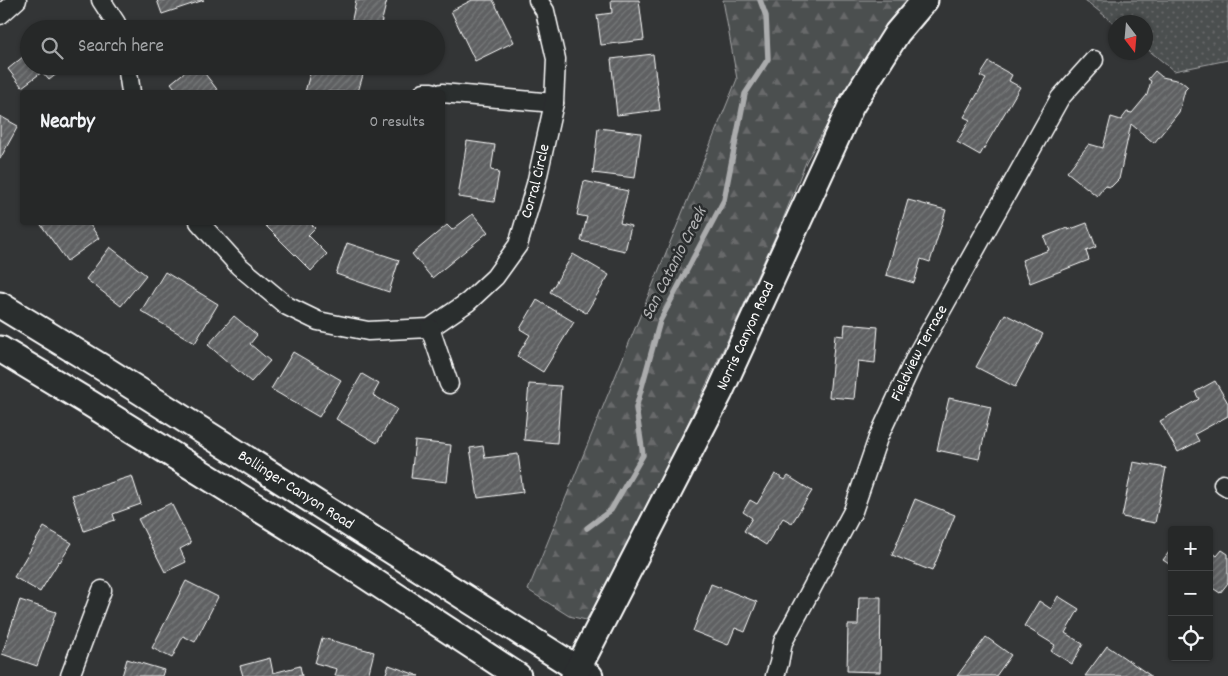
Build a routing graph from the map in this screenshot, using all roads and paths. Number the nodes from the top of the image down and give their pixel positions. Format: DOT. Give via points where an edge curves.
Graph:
graph roads {
  1 [pos="17,0"];
  2 [pos="102,0"];
  3 [pos="538,0"];
  4 [pos="925,0"];
  5 [pos="0,15"];
  6 [pos="114,20"];
  7 [pos="1094,60"];
  8 [pos="128,75"];
  9 [pos="131,90"];
  10 [pos="445,93"];
  11 [pos="554,103"];
  12 [pos="202,225"];
  13 [pos="0,305"];
  14 [pos="430,328"];
  15 [pos="0,349"];
  16 [pos="449,384"];
  17 [pos="102,590"];
  18 [pos="779,672"];
  19 [pos="581,674"];
  20 [pos="70,676"];
  21 [pos="518,676"];
  1 -- 5 [label="street"];
  2 -- 6 [label="street"];
  3 -- 11 [label="street, Corral Circle" via="544,11 556,59"];
  4 -- 19 [label="main road, Norris Canyon Road" via="897,33 852,106 720,392"];
  7 -- 18 [label="street, Fieldview Terrace" via="1060,98 916,356 878,438 853,511 783,642"];
  8 -- 9 [label="street"];
  10 -- 11 [label="street"];
  11 -- 14 [label="street, Corral Circle" via="518,246 494,277 468,302"];
  12 -- 14 [label="street" via="239,266 287,306 318,321 368,331"];
  13 -- 19 [label="main road, Bollinger Canyon Road"];
  14 -- 16 [label="street"];
  15 -- 21 [label="main road" via="335,556"];
  17 -- 20 [label="street"];
}
